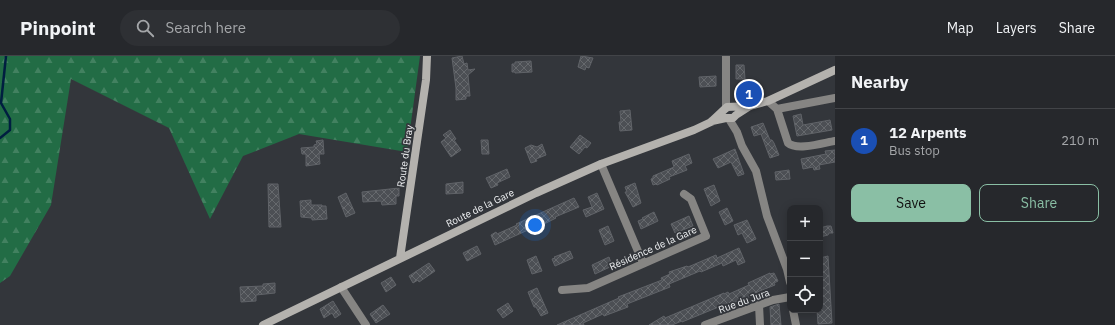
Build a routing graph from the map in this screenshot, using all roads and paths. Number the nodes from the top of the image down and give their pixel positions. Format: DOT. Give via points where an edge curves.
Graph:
graph roads {
  1 [pos="427,56"];
  2 [pos="726,56"];
  3 [pos="835,70"];
  4 [pos="835,98"];
  5 [pos="768,101"];
  6 [pos="777,109"];
  7 [pos="730,113"];
  8 [pos="835,141"];
  9 [pos="601,164"];
  10 [pos="684,194"];
  11 [pos="400,258"];
  12 [pos="643,263"];
  13 [pos="789,277"];
  14 [pos="341,287"];
  15 [pos="562,290"];
  16 [pos="787,298"];
  17 [pos="759,305"];
  18 [pos="794,313"];
  19 [pos="263,325"];
  20 [pos="366,325"];
  21 [pos="705,325"];
  22 [pos="760,325"];
  23 [pos="796,325"];
  1 -- 11 [label="street, Route du Bray" via="426,80"];
  2 -- 7 [label="street" via="726,94"];
  3 -- 5 [label="street"];
  4 -- 6 [label="street"];
  5 -- 6 [label="street"];
  5 -- 7 [label="street"];
  6 -- 8 [label="street" via="788,143 793,146"];
  7 -- 9 [label="street, Route de la Gare" via="694,130"];
  7 -- 13 [label="street" via="742,146 756,171 767,216"];
  9 -- 11 [label="street, Route de la Gare"];
  9 -- 12 [label="street"];
  10 -- 12 [label="street, Résidence de la Gare" via="691,199 706,236"];
  11 -- 14 [label="street, Route de la Gare"];
  12 -- 15 [label="street, Résidence de la Gare" via="588,288"];
  14 -- 19 [label="street, Route de la Gare"];
  14 -- 20 [label="street"];
  16 -- 17 [label="street, Rue du Jura"];
  17 -- 21 [label="street, Rue du Jura"];
  17 -- 22 [label="street"];
  18 -- 23 [label="street"];
}
